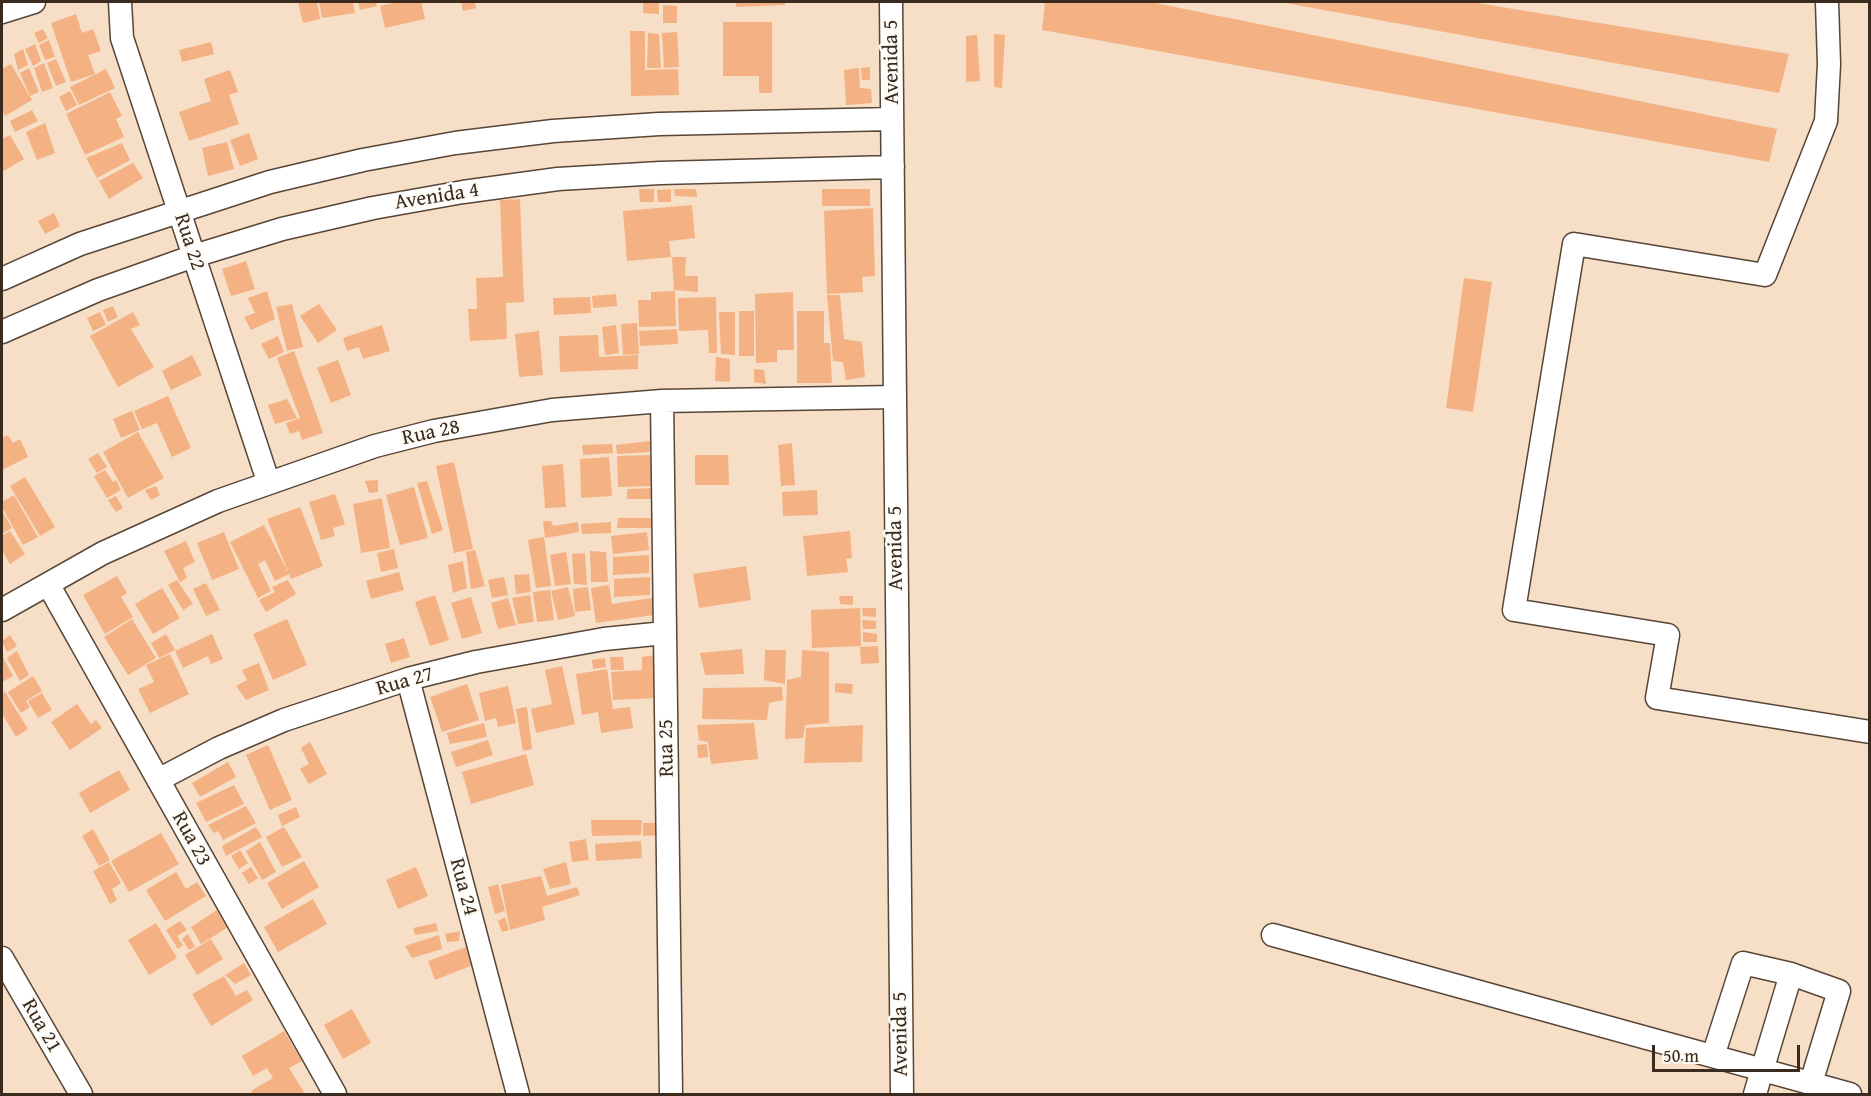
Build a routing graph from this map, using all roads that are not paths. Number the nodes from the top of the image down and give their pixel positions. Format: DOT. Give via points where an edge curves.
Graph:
graph roads {
  1 [pos="33,2"];
  2 [pos="120,2"];
  3 [pos="891,2"];
  4 [pos="1827,2"];
  5 [pos="2,12"];
  6 [pos="892,118"];
  7 [pos="893,167"];
  8 [pos="179,210"];
  9 [pos="194,256"];
  10 [pos="2,279"];
  11 [pos="2,332"];
  12 [pos="895,397"];
  13 [pos="662,401"];
  14 [pos="268,481"];
  15 [pos="48,584"];
  16 [pos="2,610"];
  17 [pos="665,633"];
  18 [pos="408,679"];
  19 [pos="1869,732"];
  20 [pos="158,780"];
  21 [pos="1273,935"];
  22 [pos="2,958"];
  23 [pos="1791,974"];
  24 [pos="1713,1056"];
  25 [pos="1762,1069"];
  26 [pos="1811,1083"];
  27 [pos="81,1095"];
  28 [pos="335,1095"];
  29 [pos="518,1095"];
  30 [pos="671,1095"];
  31 [pos="902,1095"];
  32 [pos="1755,1095"];
  33 [pos="1850,1095"];
  1 -- 5 [label="street"];
  2 -- 8 [label="street, Rua 22" via="122,38"];
  3 -- 6 [label="street, Avenida 5"];
  4 -- 19 [label="street" via="1826,121 1765,274 1574,244 1514,610 1668,635 1657,698"];
  6 -- 7 [label="street, Avenida 5"];
  6 -- 8 [label="street" via="658,124 532,134 363,160 270,182"];
  7 -- 9 [label="street, Avenida 4" via="660,173 534,182 373,208 282,229"];
  7 -- 12 [label="street, Avenida 5"];
  8 -- 9 [label="street, Rua 22"];
  8 -- 10 [label="street" via="80,244"];
  9 -- 11 [label="street, Avenida 4" via="98,290"];
  9 -- 14 [label="street, Rua 22"];
  12 -- 13 [label="street, Rua 28"];
  12 -- 31 [label="street, Avenida 5"];
  13 -- 14 [label="street, Rua 28" via="552,410 434,431"];
  13 -- 17 [label="street, Rua 25"];
  14 -- 15 [label="street, Rua 28" via="103,553"];
  15 -- 16 [label="street, Rua 28"];
  15 -- 20 [label="street, Rua 23"];
  17 -- 18 [label="street, Rua 27" via="604,639 476,662"];
  17 -- 30 [label="street, Rua 25"];
  18 -- 20 [label="street, Rua 27" via="285,720"];
  18 -- 29 [label="street, Rua 24"];
  20 -- 28 [label="street, Rua 23"];
  21 -- 24 [label="street"];
  22 -- 27 [label="street, Rua 21"];
  23 -- 24 [label="street" via="1743,963"];
  23 -- 25 [label="street"];
  23 -- 26 [label="street" via="1839,991"];
  24 -- 25 [label="street"];
  25 -- 26 [label="street"];
  25 -- 32 [label="street"];
  26 -- 33 [label="street"];
}
